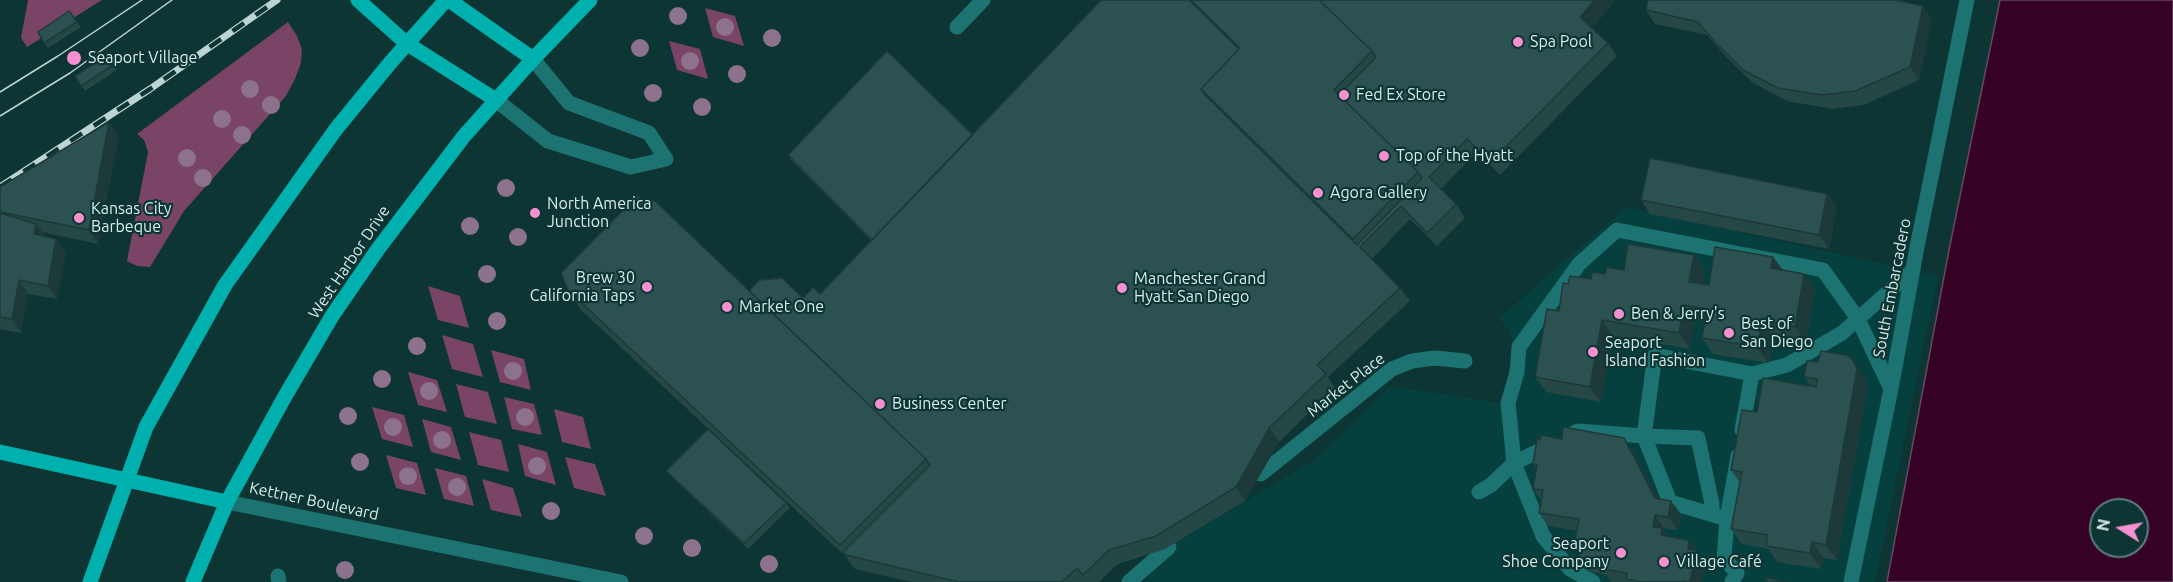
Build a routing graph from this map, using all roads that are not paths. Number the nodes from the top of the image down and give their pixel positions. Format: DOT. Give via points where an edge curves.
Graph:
graph roads {
  1 [pos="358,0"];
  2 [pos="447,0"];
  3 [pos="590,0"];
  4 [pos="983,0"];
  5 [pos="1967,0"];
  6 [pos="957,27"];
  7 [pos="406,43"];
  8 [pos="532,59"];
  9 [pos="496,100"];
  10 [pos="1913,270"];
  11 [pos="1858,319"];
  12 [pos="1465,361"];
  13 [pos="1752,374"];
  14 [pos="1891,389"];
  15 [pos="1644,436"];
  16 [pos="0,452"];
  17 [pos="1514,463"];
  18 [pos="1261,474"];
  19 [pos="128,480"];
  20 [pos="1479,492"];
  21 [pos="227,502"];
  22 [pos="1719,516"];
  23 [pos="1169,547"];
  24 [pos="1738,579"];
  25 [pos="90,582"];
  26 [pos="193,582"];
  27 [pos="621,582"];
  28 [pos="1129,582"];
  29 [pos="1593,582"];
  30 [pos="1851,582"];
  1 -- 7 [label="main road"];
  2 -- 7 [label="main road"];
  2 -- 8 [label="main road"];
  3 -- 8 [label="main road, West Harbor Drive"];
  4 -- 6 [label="street"];
  5 -- 10 [label="street, South Embarcadero"];
  7 -- 9 [label="main road"];
  7 -- 19 [label="main road" via="336,129 225,285 149,422"];
  8 -- 9 [label="main road, West Harbor Drive"];
  8 -- 9 [label="street" via="569,103 649,133 666,159 631,167 548,141"];
  9 -- 21 [label="main road, West Harbor Drive" via="438,168 332,316"];
  10 -- 11 [label="street"];
  10 -- 14 [label="street, South Embarcadero"];
  11 -- 13 [label="street" via="1842,333 1787,365"];
  11 -- 14 [label="street"];
  11 -- 17 [label="street" via="1823,270 1617,230 1579,264 1519,346 1508,404"];
  12 -- 18 [label="street, Market Place" via="1435,358 1392,369"];
  13 -- 15 [label="street" via="1655,355"];
  13 -- 22 [label="street"];
  14 -- 30 [label="street, South Embarcadero"];
  15 -- 17 [label="street" via="1578,431"];
  15 -- 22 [label="street" via="1670,502"];
  15 -- 22 [label="street" via="1698,438 1712,504"];
  16 -- 19 [label="main road, Kettner Boulevard"];
  17 -- 20 [label="street"];
  17 -- 29 [label="street" via="1543,536 1569,569"];
  19 -- 21 [label="main road, Kettner Boulevard"];
  19 -- 25 [label="main road"];
  21 -- 26 [label="main road, West Harbor Drive"];
  21 -- 27 [label="street, Kettner Boulevard"];
  22 -- 24 [label="street" via="1724,558"];
  23 -- 28 [label="street"];
}
